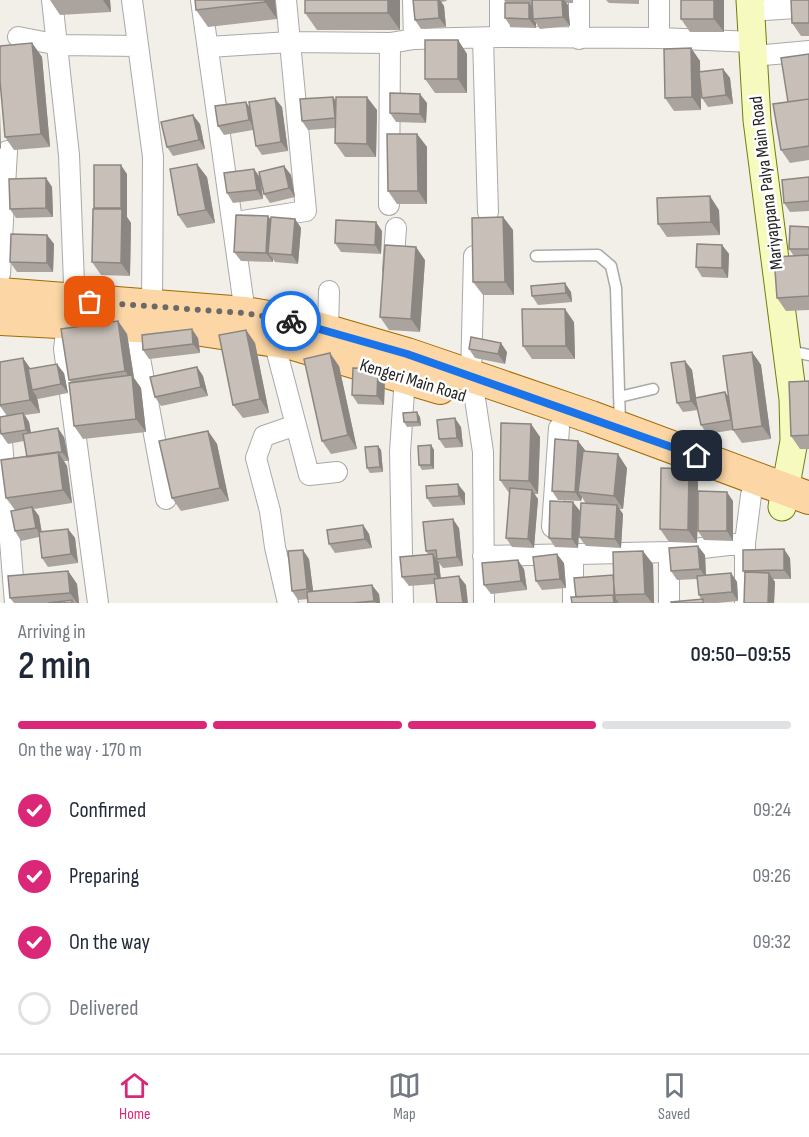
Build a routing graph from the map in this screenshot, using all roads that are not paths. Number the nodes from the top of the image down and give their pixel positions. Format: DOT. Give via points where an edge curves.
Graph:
graph roads {
  1 [pos="52,0"];
  2 [pos="132,0"];
  3 [pos="201,0"];
  4 [pos="286,0"];
  5 [pos="413,0"];
  6 [pos="500,0"];
  7 [pos="579,0"];
  8 [pos="658,0"];
  9 [pos="751,6"];
  10 [pos="796,8"];
  11 [pos="18,37"];
  12 [pos="491,37"];
  13 [pos="659,38"];
  14 [pos="414,39"];
  15 [pos="579,39"];
  16 [pos="289,42"];
  17 [pos="390,43"];
  18 [pos="59,45"];
  19 [pos="138,46"];
  20 [pos="209,47"];
  21 [pos="753,49"];
  22 [pos="809,51"];
  23 [pos="7,151"];
  24 [pos="389,204"];
  25 [pos="488,212"];
  26 [pos="232,223"];
  27 [pos="396,228"];
  28 [pos="474,241"];
  29 [pos="536,256"];
  30 [pos="0,274"];
  31 [pos="391,288"];
  32 [pos="329,291"];
  33 [pos="0,294"];
  34 [pos="68,312"];
  35 [pos="245,313"];
  36 [pos="143,316"];
  37 [pos="0,319"];
  38 [pos="328,330"];
  39 [pos="274,340"];
  40 [pos="798,353"];
  41 [pos="405,376"];
  42 [pos="473,388"];
  43 [pos="653,389"];
  44 [pos="620,397"];
  45 [pos="0,417"];
  46 [pos="296,425"];
  47 [pos="559,428"];
  48 [pos="620,428"];
  49 [pos="337,472"];
  50 [pos="751,495"];
  51 [pos="166,499"];
  52 [pos="796,503"];
  53 [pos="745,543"];
  54 [pos="669,552"];
  55 [pos="573,554"];
  56 [pos="551,555"];
  57 [pos="483,556"];
  58 [pos="15,603"];
  59 [pos="98,603"];
  60 [pos="288,603"];
  61 [pos="403,603"];
  62 [pos="484,603"];
  63 [pos="573,603"];
  64 [pos="669,603"];
  65 [pos="745,603"];
  1 -- 18 [label="street"];
  2 -- 19 [label="street"];
  3 -- 20 [label="street"];
  4 -- 16 [label="street"];
  5 -- 14 [label="street"];
  6 -- 12 [label="street"];
  7 -- 15 [label="street"];
  8 -- 13 [label="street"];
  9 -- 10 [label="street"];
  9 -- 21 [label="street, Mariyappana Palya Main Road"];
  11 -- 18 [label="street"];
  12 -- 14 [label="street"];
  12 -- 15 [label="street"];
  12 -- 25 [label="street"];
  13 -- 15 [label="street"];
  13 -- 21 [label="street"];
  14 -- 17 [label="street"];
  16 -- 17 [label="street"];
  16 -- 20 [label="street"];
  16 -- 26 [label="street" via="306,211"];
  17 -- 24 [label="street"];
  18 -- 19 [label="street"];
  18 -- 34 [label="street" via="74,259"];
  19 -- 36 [label="street" via="153,157"];
  20 -- 26 [label="street"];
  21 -- 22 [label="street"];
  21 -- 40 [label="street, Mariyappana Palya Main Road" via="777,186"];
  23 -- 30 [label="street"];
  26 -- 35 [label="street"];
  27 -- 31 [label="street"];
  28 -- 42 [label="street"];
  29 -- 44 [label="lane" via="598,255 611,266 616,288"];
  32 -- 38 [label="street"];
  33 -- 34 [label="main road, Kengeri Main Road"];
  34 -- 36 [label="main road, Kengeri Main Road"];
  34 -- 37 [label="main road, Kengeri Main Road"];
  34 -- 59 [label="street" via="64,349"];
  35 -- 36 [label="main road, Kengeri Main Road"];
  35 -- 38 [label="main road, Kengeri Main Road"];
  36 -- 39 [label="main road, Kengeri Main Road" via="195,329"];
  36 -- 51 [label="street"];
  38 -- 42 [label="main road, Kengeri Main Road" via="387,335"];
  39 -- 41 [label="main road, Kengeri Main Road"];
  39 -- 46 [label="street"];
  40 -- 52 [label="street, Mariyappana Palya Main Road" via="793,399"];
  41 -- 42 [label="main road, Kengeri Main Road"];
  41 -- 61 [label="street" via="400,452"];
  42 -- 47 [label="main road, Kengeri Main Road"];
  42 -- 48 [label="main road, Kengeri Main Road"];
  42 -- 57 [label="street" via="483,452"];
  43 -- 44 [label="lane"];
  44 -- 48 [label="lane"];
  45 -- 58 [label="street"];
  46 -- 49 [label="street" via="309,475"];
  46 -- 60 [label="street" via="264,436 256,458"];
  47 -- 50 [label="main road, Kengeri Main Road"];
  47 -- 56 [label="street"];
  48 -- 52 [label="main road, Kengeri Main Road"];
  50 -- 52 [label="main road, Kengeri Main Road"];
  50 -- 53 [label="street"];
  53 -- 54 [label="street"];
  53 -- 65 [label="street"];
  54 -- 55 [label="street"];
  54 -- 64 [label="street"];
  55 -- 56 [label="street"];
  55 -- 63 [label="street"];
  56 -- 57 [label="street"];
  57 -- 62 [label="street"];
}
